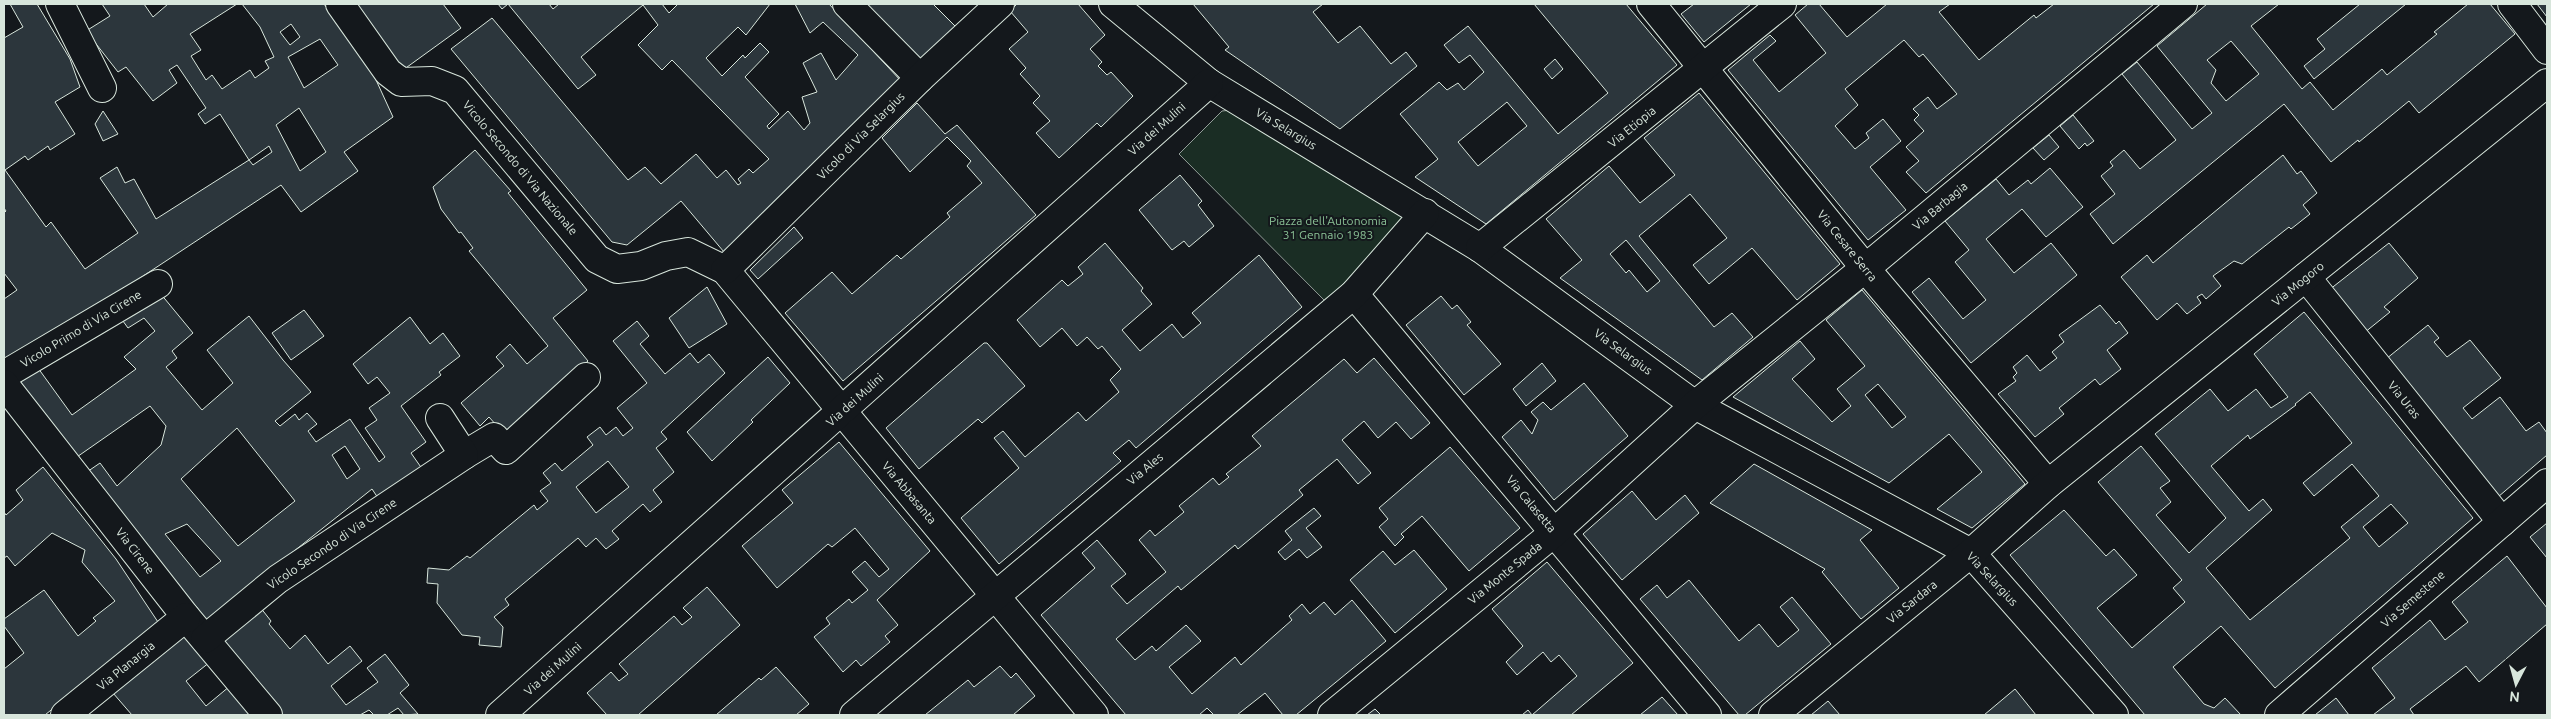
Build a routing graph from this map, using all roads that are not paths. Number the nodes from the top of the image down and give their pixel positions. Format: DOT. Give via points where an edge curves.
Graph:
graph roads {
  1 [pos="60,4"];
  2 [pos="340,4"];
  3 [pos="847,4"];
  4 [pos="1000,4"];
  5 [pos="1651,4"];
  6 [pos="1782,4"];
  7 [pos="2183,4"];
  8 [pos="2512,4"];
  9 [pos="1122,6"];
  10 [pos="2547,50"];
  11 [pos="1704,70"];
  12 [pos="920,78"];
  13 [pos="1209,82"];
  14 [pos="2547,83"];
  15 [pos="102,88"];
  16 [pos="1425,213"];
  17 [pos="1480,248"];
  18 [pos="1865,268"];
  19 [pos="725,270"];
  20 [pos="2306,277"];
  21 [pos="158,284"];
  22 [pos="1354,294"];
  23 [pos="4,375"];
  24 [pos="586,377"];
  25 [pos="4,384"];
  26 [pos="1695,405"];
  27 [pos="841,413"];
  28 [pos="440,418"];
  29 [pos="464,455"];
  30 [pos="2547,483"];
  31 [pos="2048,484"];
  32 [pos="2502,522"];
  33 [pos="1554,532"];
  34 [pos="1971,554"];
  35 [pos="994,596"];
  36 [pos="186,617"];
  37 [pos="205,639"];
  38 [pos="65,715"];
  39 [pos="268,715"];
  40 [pos="500,715"];
  41 [pos="854,715"];
  42 [pos="1094,715"];
  43 [pos="1332,715"];
  44 [pos="1707,715"];
  45 [pos="1773,715"];
  46 [pos="2114,715"];
  47 [pos="2279,715"];
  1 -- 15 [label="street"];
  2 -- 19 [label="street, Vicolo Secondo di Via Nazionale" via="388,72 401,82 432,81 455,90 597,259 617,269 641,266 688,252"];
  3 -- 12 [label="street"];
  4 -- 12 [label="street, Vicolo di Via Selargius"];
  5 -- 11 [label="street, Via Cesare Serra"];
  6 -- 11 [label="street, Via Etiopia"];
  7 -- 18 [label="street, Via Barbagia"];
  8 -- 10 [label="street"];
  9 -- 13 [label="street, Via Selargius"];
  11 -- 17 [label="street, Via Etiopia"];
  11 -- 18 [label="street, Via Cesare Serra"];
  12 -- 19 [label="street, Vicolo di Via Selargius"];
  13 -- 16 [label="street, Via Selargius"];
  13 -- 27 [label="street, Via dei Mulini"];
  14 -- 20 [label="street, Via Mogoro"];
  16 -- 17 [label="street, Via Selargius"];
  16 -- 22 [label="street, Via Ales"];
  17 -- 26 [label="street, Via Selargius"];
  18 -- 26 [label="street, Via Barbagia"];
  18 -- 31 [label="street, Via Cesare Serra"];
  19 -- 27 [label="street, Via Abbasanta"];
  20 -- 31 [label="street, Via Mogoro"];
  20 -- 32 [label="street, Via Uras"];
  21 -- 23 [label="street, Vicolo Primo di Via Cirene"];
  22 -- 33 [label="street, Via Calasetta"];
  22 -- 35 [label="street, Via Ales"];
  24 -- 29 [label="street, Vicolo Secondo di Via Cirene" via="506,450 494,437"];
  25 -- 36 [label="street, Via Cirene"];
  26 -- 33 [label="street, Via Monte Spada"];
  26 -- 34 [label="street, Via Selargius"];
  27 -- 35 [label="street, Via Abbasanta"];
  27 -- 40 [label="street, Via dei Mulini"];
  28 -- 29 [label="street"];
  29 -- 37 [label="street, Vicolo Secondo di Via Cirene" via="278,579"];
  30 -- 32 [label="street, Via Semestene"];
  31 -- 34 [label="street, Via Sardara"];
  32 -- 47 [label="street, Via Semestene"];
  33 -- 43 [label="street, Via Monte Spada"];
  33 -- 44 [label="street, Via Calasetta"];
  34 -- 45 [label="street, Via Sardara"];
  34 -- 46 [label="street, Via Selargius"];
  35 -- 41 [label="street, Via Ales"];
  35 -- 42 [label="street, Via Abbasanta"];
  36 -- 37 [label="street, Via Cirene"];
  36 -- 38 [label="street, Via Planargia"];
  37 -- 39 [label="street, Via Cirene"];
}
